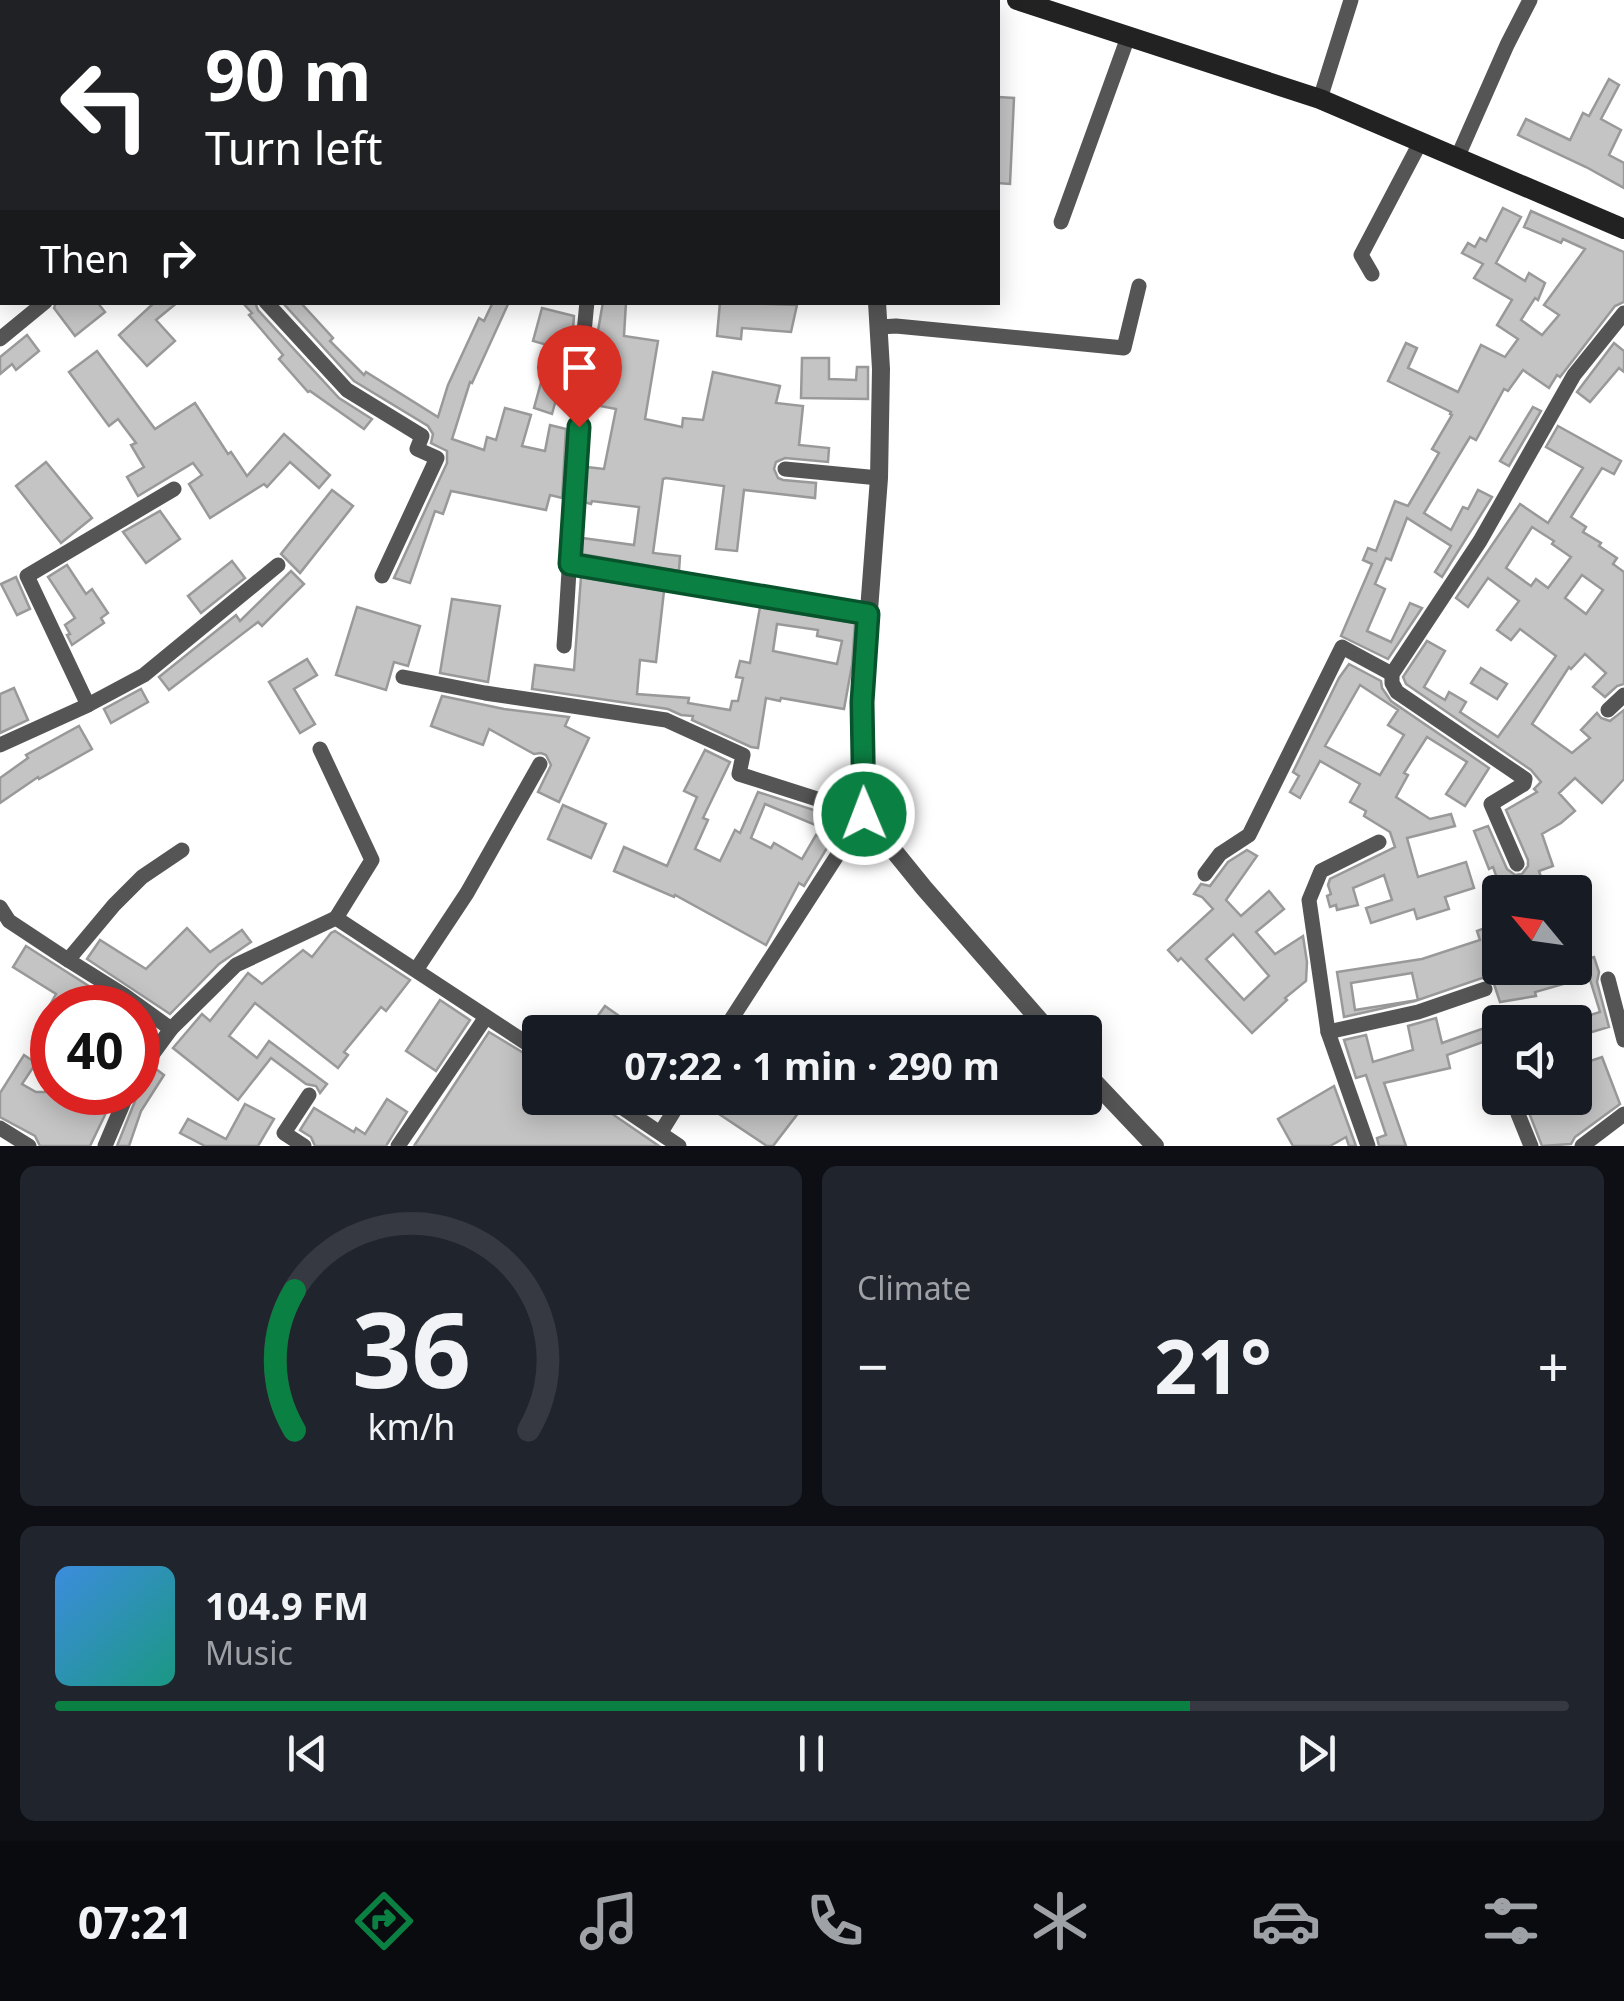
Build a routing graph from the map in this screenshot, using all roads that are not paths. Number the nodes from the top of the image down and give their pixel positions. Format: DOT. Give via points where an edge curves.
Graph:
graph roads {
  1 [pos="1017,0"];
  2 [pos="1351,0"];
  3 [pos="1530,0"];
  4 [pos="1128,37"];
  5 [pos="1320,99"];
  6 [pos="1421,141"];
  7 [pos="1458,156"];
  8 [pos="1061,222"];
  9 [pos="1624,229"];
  10 [pos="1372,274"];
  11 [pos="1138,286"];
  12 [pos="41,305"];
  13 [pos="269,305"];
  14 [pos="588,305"];
  15 [pos="877,305"];
  16 [pos="1624,313"];
  17 [pos="880,327"];
  18 [pos="0,339"];
  19 [pos="785,469"];
  20 [pos="879,478"];
  21 [pos="174,489"];
  22 [pos="570,564"];
  23 [pos="278,565"];
  24 [pos="382,576"];
  25 [pos="868,614"];
  26 [pos="564,646"];
  27 [pos="1392,674"];
  28 [pos="403,677"];
  29 [pos="1624,695"];
  30 [pos="88,705"];
  31 [pos="1608,710"];
  32 [pos="0,745"];
  33 [pos="320,749"];
  34 [pos="540,764"];
  35 [pos="864,814"];
  36 [pos="1378,842"];
  37 [pos="182,850"];
  38 [pos="1516,864"];
  39 [pos="1205,874"];
  40 [pos="0,906"];
  41 [pos="336,918"];
  42 [pos="68,960"];
  43 [pos="416,970"];
  44 [pos="1608,978"];
  45 [pos="1484,990"];
  46 [pos="734,1015"];
  47 [pos="1035,1015"];
  48 [pos="486,1017"];
  49 [pos="171,1030"];
  50 [pos="1328,1032"];
  51 [pos="522,1040"];
  52 [pos="1624,1040"];
  53 [pos="160,1045"];
  54 [pos="1102,1090"];
  55 [pos="309,1096"];
  56 [pos="1624,1114"];
  57 [pos="118,1115"];
  58 [pos="634,1115"];
  59 [pos="671,1115"];
  60 [pos="1518,1115"];
  61 [pos="0,1128"];
  62 [pos="660,1132"];
  63 [pos="29,1146"];
  64 [pos="105,1146"];
  65 [pos="304,1146"];
  66 [pos="398,1146"];
  67 [pos="679,1146"];
  68 [pos="1154,1146"];
  69 [pos="1368,1146"];
  70 [pos="1531,1146"];
  71 [pos="1582,1146"];
  1 -- 4 [label="main road"];
  2 -- 5 [label="street"];
  3 -- 7 [label="street"];
  4 -- 5 [label="main road"];
  4 -- 8 [label="street"];
  5 -- 6 [label="main road"];
  6 -- 7 [label="main road"];
  6 -- 10 [label="street" via="1361,255"];
  7 -- 9 [label="main road"];
  11 -- 17 [label="street" via="1124,348"];
  12 -- 18 [label="street"];
  13 -- 24 [label="street" via="346,390 422,436 417,450 436,458"];
  14 -- 22 [label="street"];
  15 -- 17 [label="street"];
  16 -- 27 [label="street" via="1574,375 1480,541"];
  17 -- 20 [label="street"];
  19 -- 20 [label="street"];
  20 -- 25 [label="street"];
  21 -- 30 [label="street" via="28,576"];
  22 -- 25 [label="street"];
  22 -- 26 [label="street"];
  23 -- 30 [label="street" via="144,675"];
  25 -- 35 [label="street"];
  27 -- 38 [label="street" via="1397,692 1525,779 1491,804"];
  27 -- 39 [label="street" via="1342,647 1249,835 1220,854"];
  28 -- 35 [label="street" via="666,720 743,755 739,774"];
  29 -- 31 [label="street"];
  30 -- 32 [label="street"];
  33 -- 41 [label="street" via="372,860"];
  34 -- 43 [label="street"];
  35 -- 46 [label="street"];
  35 -- 47 [label="street"];
  36 -- 50 [label="street" via="1322,871 1310,900"];
  37 -- 42 [label="street" via="142,877"];
  40 -- 42 [label="street" via="10,921"];
  41 -- 43 [label="street"];
  41 -- 49 [label="street" via="236,965"];
  42 -- 49 [label="street"];
  43 -- 48 [label="street"];
  44 -- 52 [label="street"];
  45 -- 50 [label="street"];
  48 -- 51 [label="street"];
  48 -- 66 [label="street"];
  49 -- 53 [label="street"];
  50 -- 69 [label="street"];
  54 -- 68 [label="street"];
  55 -- 65 [label="street" via="284,1132"];
  56 -- 71 [label="street"];
  57 -- 64 [label="street"];
  58 -- 62 [label="street"];
  59 -- 62 [label="street"];
  60 -- 70 [label="street"];
  61 -- 63 [label="street"];
  62 -- 67 [label="street"];
}
